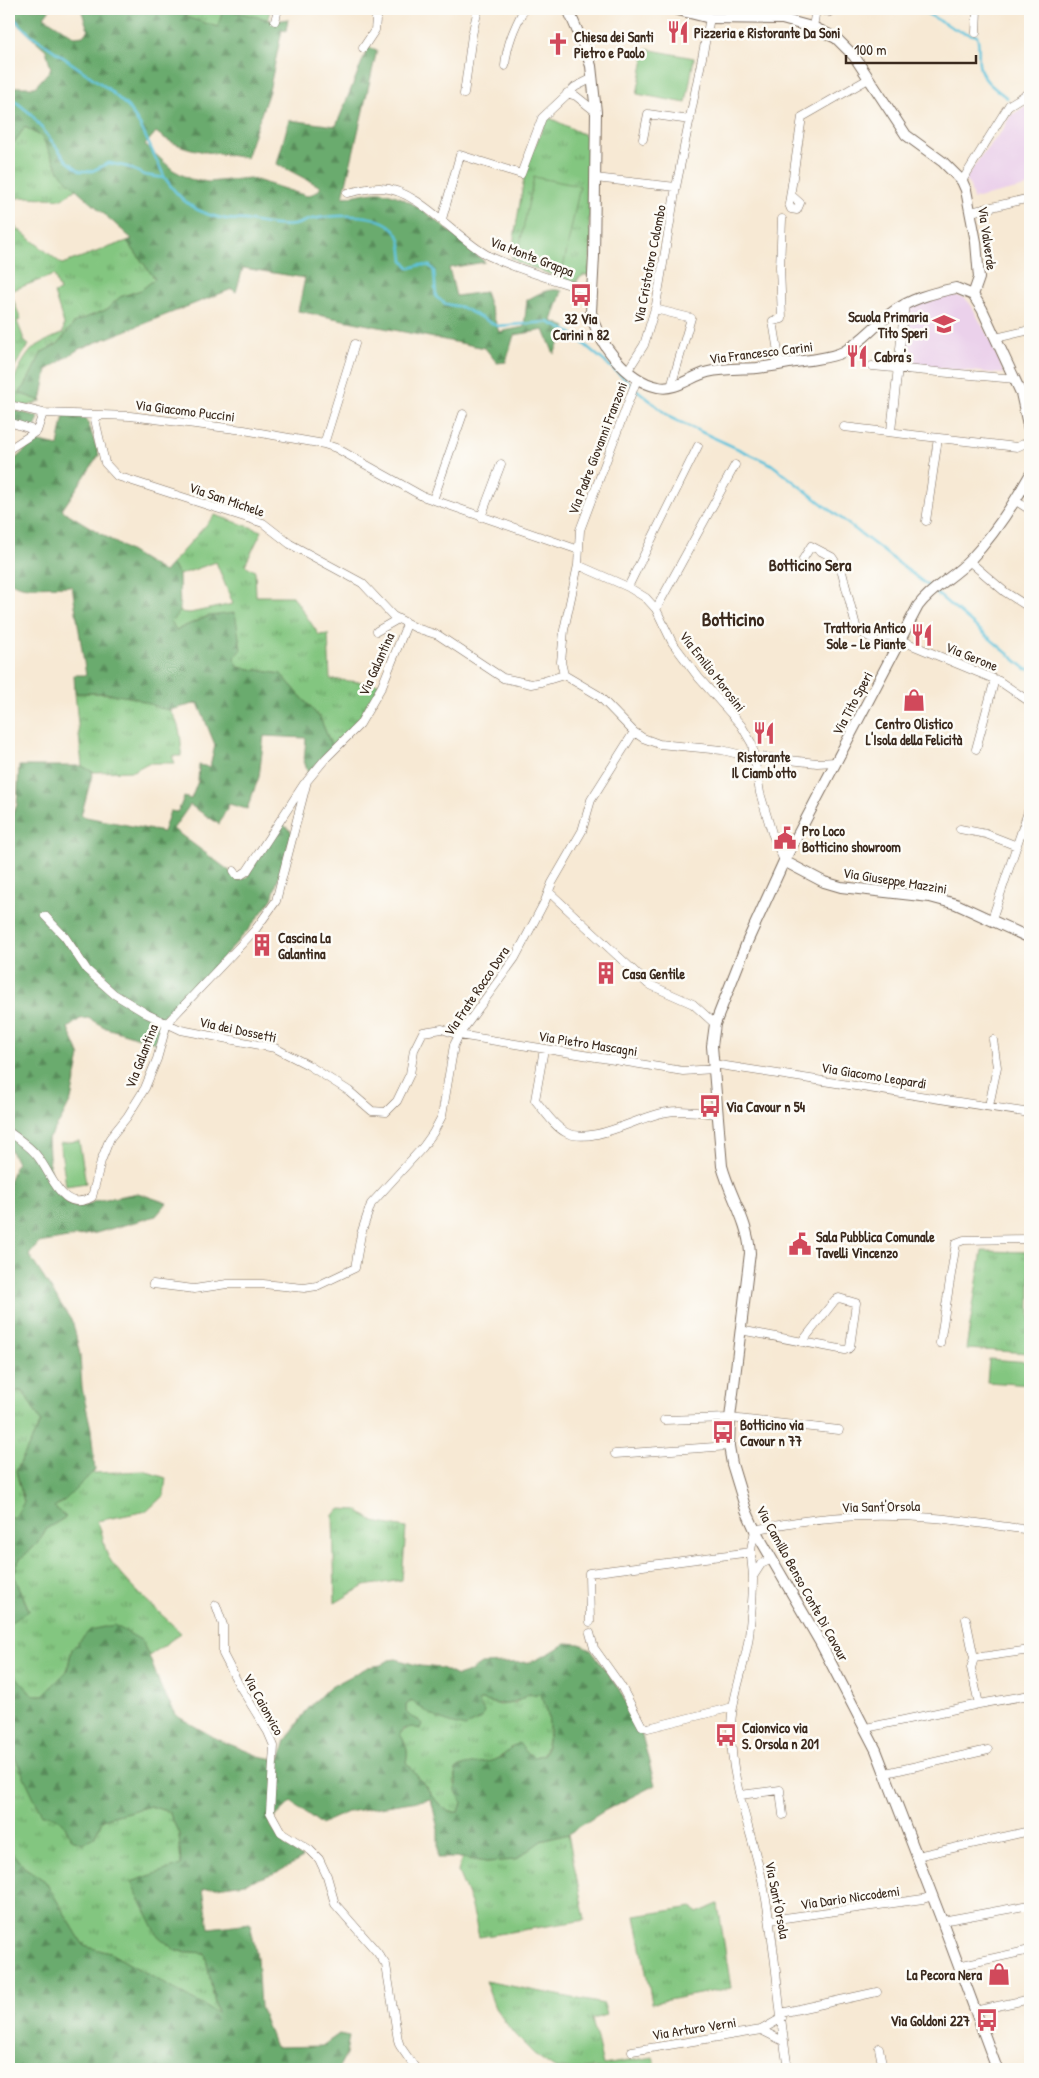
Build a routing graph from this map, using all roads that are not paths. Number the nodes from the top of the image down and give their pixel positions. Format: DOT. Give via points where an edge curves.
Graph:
graph roads {
  1 [pos="278,9"];
  2 [pos="377,9"];
  3 [pos="478,9"];
  4 [pos="524,9"];
  5 [pos="568,9"];
  6 [pos="674,9"];
  7 [pos="817,9"];
  8 [pos="830,9"];
  9 [pos="977,9"];
  10 [pos="732,14"];
  11 [pos="783,14"];
  12 [pos="710,18"];
  13 [pos="275,21"];
  14 [pos="813,27"];
  15 [pos="976,33"];
  16 [pos="363,48"];
  17 [pos="505,66"];
  18 [pos="592,78"];
  19 [pos="870,78"];
  20 [pos="1030,92"];
  21 [pos="567,93"];
  22 [pos="464,94"];
  23 [pos="596,112"];
  24 [pos="690,120"];
  25 [pos="643,139"];
  26 [pos="595,178"];
  27 [pos="962,181"];
  28 [pos="676,187"];
  29 [pos="347,193"];
  30 [pos="791,195"];
  31 [pos="1030,198"];
  32 [pos="971,212"];
  33 [pos="442,219"];
  34 [pos="782,219"];
  35 [pos="592,295"];
  36 [pos="973,295"];
  37 [pos="905,304"];
  38 [pos="655,309"];
  39 [pos="1030,330"];
  40 [pos="996,338"];
  41 [pos="354,344"];
  42 [pos="780,364"];
  43 [pos="872,366"];
  44 [pos="898,369"];
  45 [pos="628,370"];
  46 [pos="1015,379"];
  47 [pos="636,380"];
  48 [pos="671,387"];
  49 [pos="9,405"];
  50 [pos="43,412"];
  51 [pos="463,414"];
  52 [pos="94,415"];
  53 [pos="9,422"];
  54 [pos="844,427"];
  55 [pos="1030,430"];
  56 [pos="36,431"];
  57 [pos="891,431"];
  58 [pos="938,438"];
  59 [pos="1030,441"];
  60 [pos="324,444"];
  61 [pos="698,446"];
  62 [pos="9,450"];
  63 [pos="501,464"];
  64 [pos="735,466"];
  65 [pos="1030,475"];
  66 [pos="433,500"];
  67 [pos="1016,501"];
  68 [pos="1030,510"];
  69 [pos="481,517"];
  70 [pos="926,521"];
  71 [pos="579,550"];
  72 [pos="803,559"];
  73 [pos="969,561"];
  74 [pos="578,565"];
  75 [pos="628,587"];
  76 [pos="1030,608"];
  77 [pos="656,609"];
  78 [pos="398,619"];
  79 [pos="407,624"];
  80 [pos="377,631"];
  81 [pos="900,640"];
  82 [pos="564,675"];
  83 [pos="995,679"];
  84 [pos="1030,702"];
  85 [pos="634,732"];
  86 [pos="976,749"];
  87 [pos="755,755"];
  88 [pos="836,762"];
  89 [pos="307,781"];
  90 [pos="1030,806"];
  91 [pos="960,829"];
  92 [pos="1017,846"];
  93 [pos="784,861"];
  94 [pos="234,871"];
  95 [pos="549,892"];
  96 [pos="45,916"];
  97 [pos="992,919"];
  98 [pos="1030,938"];
  99 [pos="167,1023"];
  100 [pos="715,1024"];
  101 [pos="459,1035"];
  102 [pos="993,1040"];
  103 [pos="544,1049"];
  104 [pos="714,1067"];
  105 [pos="989,1106"];
  106 [pos="1030,1113"];
  107 [pos="717,1114"];
  108 [pos="9,1132"];
  109 [pos="1030,1239"];
  110 [pos="153,1284"];
  111 [pos="740,1330"];
  112 [pos="802,1342"];
  113 [pos="940,1343"];
  114 [pos="730,1418"];
  115 [pos="664,1420"];
  116 [pos="839,1430"];
  117 [pos="729,1446"];
  118 [pos="616,1454"];
  119 [pos="755,1530"];
  120 [pos="1030,1530"];
  121 [pos="751,1552"];
  122 [pos="772,1559"];
  123 [pos="753,1577"];
  124 [pos="216,1605"];
  125 [pos="966,1619"];
  126 [pos="590,1622"];
  127 [pos="590,1634"];
  128 [pos="1030,1650"];
  129 [pos="974,1658"];
  130 [pos="1030,1695"];
  131 [pos="979,1704"];
  132 [pos="733,1707"];
  133 [pos="866,1728"];
  134 [pos="988,1750"];
  135 [pos="886,1774"];
  136 [pos="740,1795"];
  137 [pos="783,1815"];
  138 [pos="1030,1831"];
  139 [pos="917,1856"];
  140 [pos="932,1896"];
  141 [pos="1030,1905"];
  142 [pos="770,1920"];
  143 [pos="942,1920"];
  144 [pos="1030,1950"];
  145 [pos="958,1966"];
  146 [pos="877,1992"];
  147 [pos="1030,1999"];
  148 [pos="974,2011"];
  149 [pos="782,2015"];
  150 [pos="761,2030"];
  151 [pos="783,2041"];
  152 [pos="879,2048"];
  153 [pos="632,2051"];
  154 [pos="416,2069"];
  155 [pos="788,2069"];
  156 [pos="884,2069"];
  157 [pos="997,2069"];
  1 -- 13 [label="street"];
  2 -- 16 [label="street" via="375,30"];
  3 -- 22 [label="street"];
  4 -- 17 [label="street" via="512,31"];
  5 -- 18 [label="street" via="586,51"];
  6 -- 12 [label="street, Via Valverde"];
  7 -- 8 [label="street" via="829,12"];
  7 -- 14 [label="street"];
  9 -- 15 [label="street"];
  10 -- 11 [label="street, Via Valverde"];
  10 -- 12 [label="street, Via Valverde"];
  11 -- 14 [label="street, Via Valverde"];
  12 -- 24 [label="street, Via Cristoforo Colombo"];
  14 -- 19 [label="street, Via Valverde" via="836,38"];
  18 -- 21 [label="street"];
  18 -- 23 [label="street"];
  19 -- 27 [label="street, Via Valverde" via="906,135 943,162"];
  19 -- 30 [label="street" via="802,117"];
  20 -- 27 [label="street" via="1009,105"];
  21 -- 23 [label="street"];
  21 -- 33 [label="street" via="542,118 521,174 460,155"];
  23 -- 26 [label="street"];
  24 -- 25 [label="street" via="648,114"];
  24 -- 28 [label="street, Via Cristoforo Colombo"];
  26 -- 28 [label="street, Via Cristoforo Colombo"];
  26 -- 35 [label="street"];
  27 -- 32 [label="street, Via Valverde"];
  28 -- 38 [label="street, Via Cristoforo Colombo"];
  29 -- 33 [label="street, Via Monte Grappa" via="382,188 405,195"];
  31 -- 32 [label="street"];
  32 -- 36 [label="street, Via Valverde" via="979,278"];
  33 -- 35 [label="street, Via Monte Grappa" via="488,256"];
  34 -- 42 [label="street" via="782,319 774,321"];
  35 -- 45 [label="street" via="591,312 598,336"];
  36 -- 37 [label="street, Via Francesco Carini" via="956,288"];
  36 -- 40 [label="street"];
  37 -- 42 [label="street, Via Francesco Carini" via="889,314 858,344 841,353"];
  37 -- 44 [label="street"];
  38 -- 45 [label="street, Via Cristoforo Colombo" via="644,345"];
  38 -- 48 [label="street" via="691,318"];
  39 -- 40 [label="street"];
  40 -- 46 [label="street"];
  41 -- 60 [label="street"];
  42 -- 48 [label="street, Via Francesco Carini" via="708,372"];
  43 -- 44 [label="street"];
  44 -- 46 [label="street"];
  44 -- 57 [label="street"];
  45 -- 47 [label="street"];
  46 -- 55 [label="street" via="1024,400"];
  47 -- 48 [label="street" via="657,387"];
  47 -- 71 [label="street, Via Padre Giovanni Franzoni" via="582,522"];
  49 -- 50 [label="street, Via Giacomo Puccini"];
  50 -- 52 [label="street, Via Giacomo Puccini"];
  50 -- 56 [label="street"];
  51 -- 66 [label="street"];
  52 -- 60 [label="street, Via Giacomo Puccini" via="130,416 251,431"];
  52 -- 78 [label="street, Via San Michele" via="105,463 117,476 263,523 290,544 362,584"];
  53 -- 56 [label="street"];
  54 -- 57 [label="street"];
  56 -- 62 [label="street"];
  57 -- 58 [label="street"];
  58 -- 59 [label="street" via="1016,447"];
  58 -- 70 [label="street"];
  60 -- 66 [label="street, Via Giacomo Puccini"];
  61 -- 75 [label="street"];
  63 -- 69 [label="street"];
  64 -- 77 [label="street"];
  65 -- 67 [label="street, Via Tito Speri"];
  66 -- 69 [label="street, Via Giacomo Puccini"];
  67 -- 68 [label="street"];
  67 -- 73 [label="street, Via Tito Speri"];
  69 -- 71 [label="street, Via Giacomo Puccini"];
  71 -- 74 [label="street, Via Padre Giovanni Franzoni"];
  72 -- 81 [label="street" via="811,546 832,557 842,572 857,630 880,643 885,635"];
  73 -- 76 [label="street" via="1005,592"];
  73 -- 81 [label="street, Via Tito Speri" via="925,597"];
  74 -- 75 [label="street, Via Emilio Morosini"];
  74 -- 82 [label="street, Via Padre Giovanni Franzoni" via="564,630 561,662"];
  75 -- 77 [label="street, Via Emilio Morosini"];
  77 -- 87 [label="street, Via Emilio Morosini" via="672,642 741,726"];
  78 -- 79 [label="street, Via San Michele"];
  78 -- 80 [label="street"];
  79 -- 82 [label="street, Via San Michele" via="438,635 503,678 530,684"];
  79 -- 89 [label="street, Via Galantina" via="382,686 360,724"];
  81 -- 83 [label="street, Via Gerone"];
  81 -- 88 [label="street, Via Tito Speri"];
  82 -- 85 [label="street" via="598,695"];
  83 -- 84 [label="street, Via Gerone"];
  83 -- 86 [label="street"];
  85 -- 87 [label="street" via="660,744"];
  85 -- 95 [label="street, Via Frate Rocco Dora" via="591,800 582,831"];
  87 -- 88 [label="street" via="817,763"];
  87 -- 93 [label="street, Via Emilio Morosini" via="760,793"];
  88 -- 93 [label="street, Via Tito Speri"];
  89 -- 94 [label="street, Via Galantina" via="247,871 241,875"];
  89 -- 99 [label="street, Via Galantina" via="276,901 256,930"];
  90 -- 92 [label="street"];
  91 -- 92 [label="street" via="986,834"];
  92 -- 97 [label="street"];
  93 -- 97 [label="street, Via Giuseppe Mazzini" via="824,882 841,887 930,897"];
  93 -- 100 [label="street, Via Camillo Benso Conte Di Cavour"];
  95 -- 100 [label="street" via="648,984 693,1004"];
  95 -- 101 [label="street, Via Frate Rocco Dora" via="515,958"];
  96 -- 99 [label="street, Via dei Dossetti" via="65,937 87,970 114,994"];
  97 -- 98 [label="street, Via Giuseppe Mazzini"];
  99 -- 101 [label="street, Via dei Dossetti" via="182,1030 274,1048 315,1069 372,1111 386,1112 396,1101 410,1074 414,1050 424,1032 442,1029"];
  99 -- 108 [label="street, Via Galantina" via="145,1088 110,1138 92,1197 83,1202 72,1202 55,1185 38,1156"];
  100 -- 104 [label="street, Via Camillo Benso Conte Di Cavour"];
  101 -- 103 [label="street, Via Pietro Mascagni"];
  101 -- 110 [label="street, Via Frate Rocco Dora" via="454,1045 442,1116 423,1147 370,1204 355,1268 317,1286 304,1288 227,1284 194,1289"];
  102 -- 105 [label="street" via="997,1067"];
  103 -- 104 [label="street, Via Pietro Mascagni" via="683,1071"];
  103 -- 107 [label="street" via="535,1100 566,1133 584,1136 600,1133 668,1111"];
  104 -- 105 [label="street, Via Giacomo Leopardi"];
  104 -- 107 [label="street, Via Camillo Benso Conte Di Cavour"];
  105 -- 106 [label="street, Via Giacomo Leopardi"];
  107 -- 111 [label="street, Via Camillo Benso Conte Di Cavour" via="726,1182 743,1216 750,1240"];
  109 -- 113 [label="street" via="964,1240 956,1243"];
  111 -- 112 [label="street"];
  111 -- 114 [label="street, Via Camillo Benso Conte Di Cavour"];
  112 -- 112 [label="street" via="848,1349 856,1303 839,1298 835,1300"];
  114 -- 115 [label="street"];
  114 -- 116 [label="street"];
  114 -- 117 [label="street, Via Camillo Benso Conte Di Cavour"];
  117 -- 118 [label="street"];
  117 -- 119 [label="street, Via Camillo Benso Conte Di Cavour" via="738,1490"];
  119 -- 120 [label="street, Via Sant'Orsola" via="786,1522 892,1516"];
  119 -- 121 [label="street, Via Sant'Orsola"];
  119 -- 122 [label="street, Via Camillo Benso Conte Di Cavour"];
  121 -- 123 [label="street, Via Sant'Orsola"];
  121 -- 126 [label="street" via="589,1573"];
  122 -- 123 [label="street" via="762,1564"];
  122 -- 133 [label="street, Via Camillo Benso Conte Di Cavour"];
  123 -- 132 [label="street, Via Sant'Orsola" via="749,1637"];
  124 -- 154 [label="street, Via Caionvico" via="223,1625 222,1654 274,1746 270,1812 281,1832 319,1859 335,1904 386,1965 398,2040"];
  125 -- 129 [label="street"];
  127 -- 132 [label="street" via="594,1648 622,1686 642,1726 648,1728"];
  128 -- 129 [label="street"];
  129 -- 131 [label="street" via="971,1668"];
  130 -- 131 [label="street"];
  131 -- 133 [label="street"];
  132 -- 136 [label="street, Via Sant'Orsola" via="732,1753"];
  133 -- 135 [label="street, Via Camillo Benso Conte Di Cavour"];
  134 -- 135 [label="street"];
  135 -- 139 [label="street, Via Camillo Benso Conte Di Cavour"];
  136 -- 137 [label="street" via="780,1790"];
  136 -- 142 [label="street, Via Sant'Orsola"];
  138 -- 139 [label="street"];
  139 -- 140 [label="street, Via Camillo Benso Conte Di Cavour"];
  140 -- 142 [label="street, Via Dario Niccodemi"];
  140 -- 143 [label="street, Via Camillo Benso Conte Di Cavour"];
  141 -- 143 [label="street"];
  142 -- 149 [label="street, Via Sant'Orsola"];
  143 -- 145 [label="street, Via Camillo Benso Conte Di Cavour"];
  144 -- 145 [label="street"];
  145 -- 148 [label="street, Via Camillo Benso Conte Di Cavour"];
  146 -- 149 [label="street"];
  147 -- 148 [label="street"];
  148 -- 157 [label="street, Via Camillo Benso Conte Di Cavour"];
  149 -- 150 [label="street, Via Arturo Verni"];
  149 -- 151 [label="street, Via Sant'Orsola"];
  150 -- 151 [label="street"];
  150 -- 153 [label="street, Via Arturo Verni"];
  151 -- 155 [label="street, Via Sant'Orsola"];
  152 -- 156 [label="street"];
}
